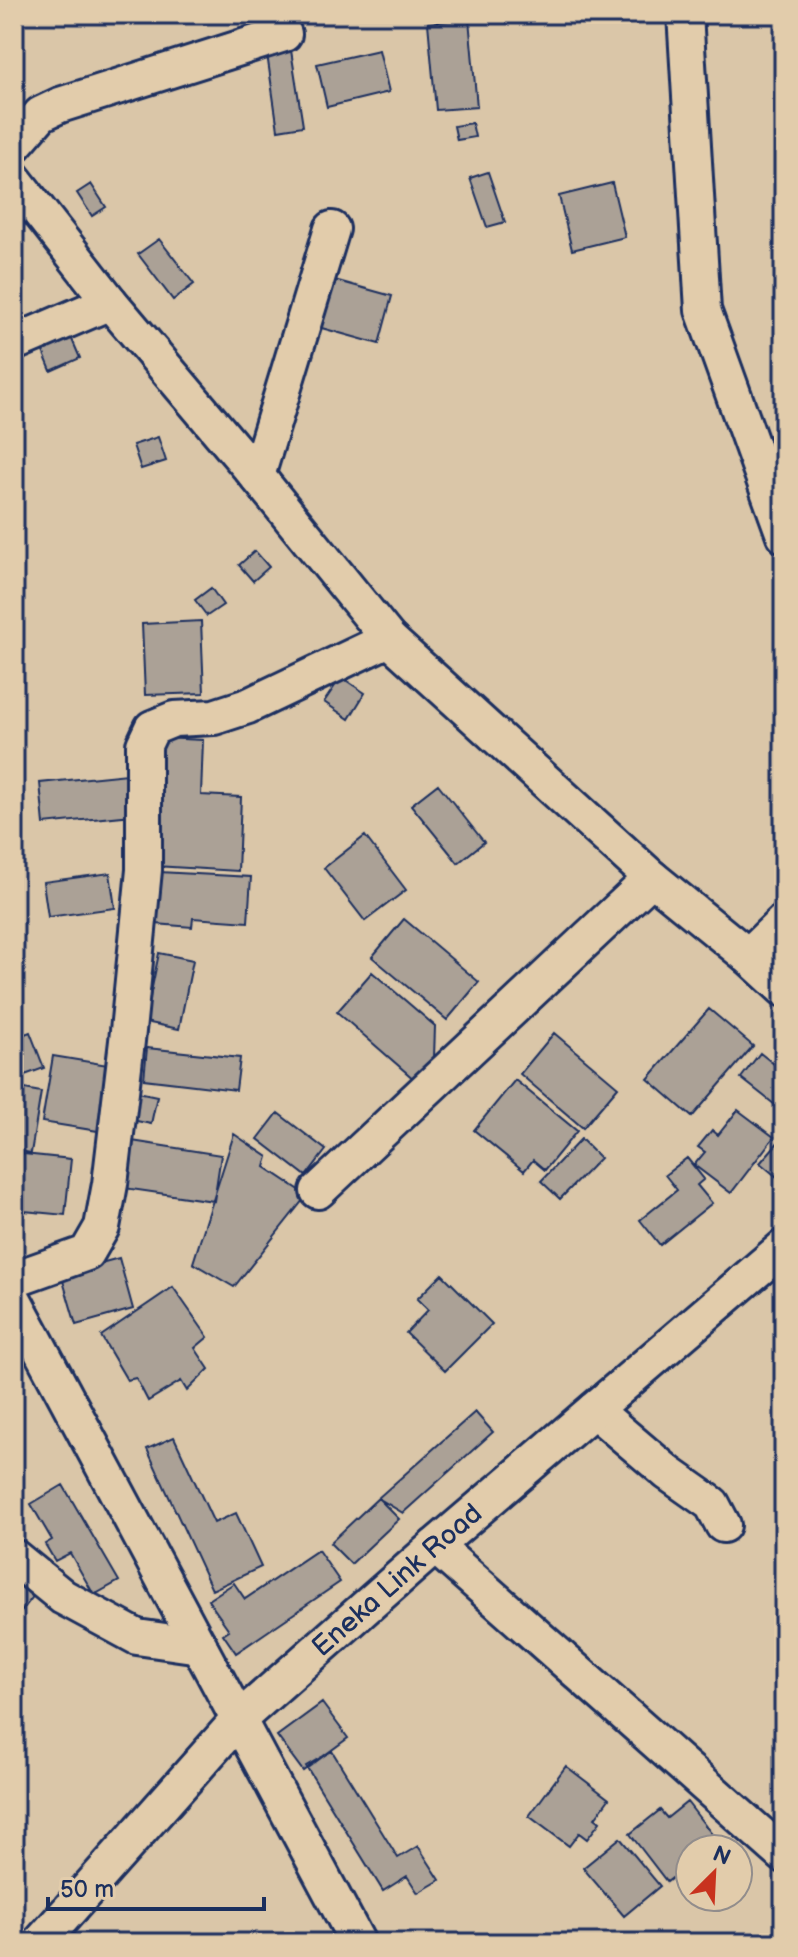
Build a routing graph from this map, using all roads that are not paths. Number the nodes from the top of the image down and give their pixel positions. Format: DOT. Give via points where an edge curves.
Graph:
graph roads {
  1 [pos="685,14"];
  2 [pos="284,34"];
  3 [pos="14,145"];
  4 [pos="14,179"];
  5 [pos="332,229"];
  6 [pos="110,302"];
  7 [pos="14,343"];
  8 [pos="257,476"];
  9 [pos="784,535"];
  10 [pos="389,639"];
  11 [pos="652,878"];
  12 [pos="784,921"];
  13 [pos="748,956"];
  14 [pos="784,989"];
  15 [pos="318,1191"];
  16 [pos="784,1247"];
  17 [pos="14,1279"];
  18 [pos="14,1300"];
  19 [pos="594,1410"];
  20 [pos="723,1525"];
  21 [pos="435,1546"];
  22 [pos="14,1557"];
  23 [pos="200,1646"];
  24 [pos="239,1719"];
  25 [pos="784,1855"];
  26 [pos="40,1943"];
  27 [pos="358,1943"];
  1 -- 9 [label="street" via="703,310"];
  2 -- 3 [label="street" via="60,105 41,114"];
  4 -- 6 [label="street"];
  5 -- 8 [label="street"];
  6 -- 7 [label="street"];
  6 -- 8 [label="street"];
  8 -- 10 [label="street"];
  10 -- 11 [label="street"];
  10 -- 17 [label="street" via="248,706 152,728 144,745 144,870 102,1227 87,1253"];
  11 -- 13 [label="street"];
  11 -- 15 [label="street"];
  12 -- 13 [label="street"];
  13 -- 14 [label="street"];
  16 -- 19 [label="street, Eneka Link Road"];
  18 -- 23 [label="street"];
  19 -- 20 [label="street" via="712,1504"];
  19 -- 21 [label="street, Eneka Link Road"];
  21 -- 24 [label="street, Eneka Link Road"];
  21 -- 25 [label="street"];
  22 -- 23 [label="street" via="63,1597 137,1637"];
  23 -- 24 [label="street"];
  24 -- 26 [label="street, Eneka Link Road"];
  24 -- 27 [label="street"];
}
